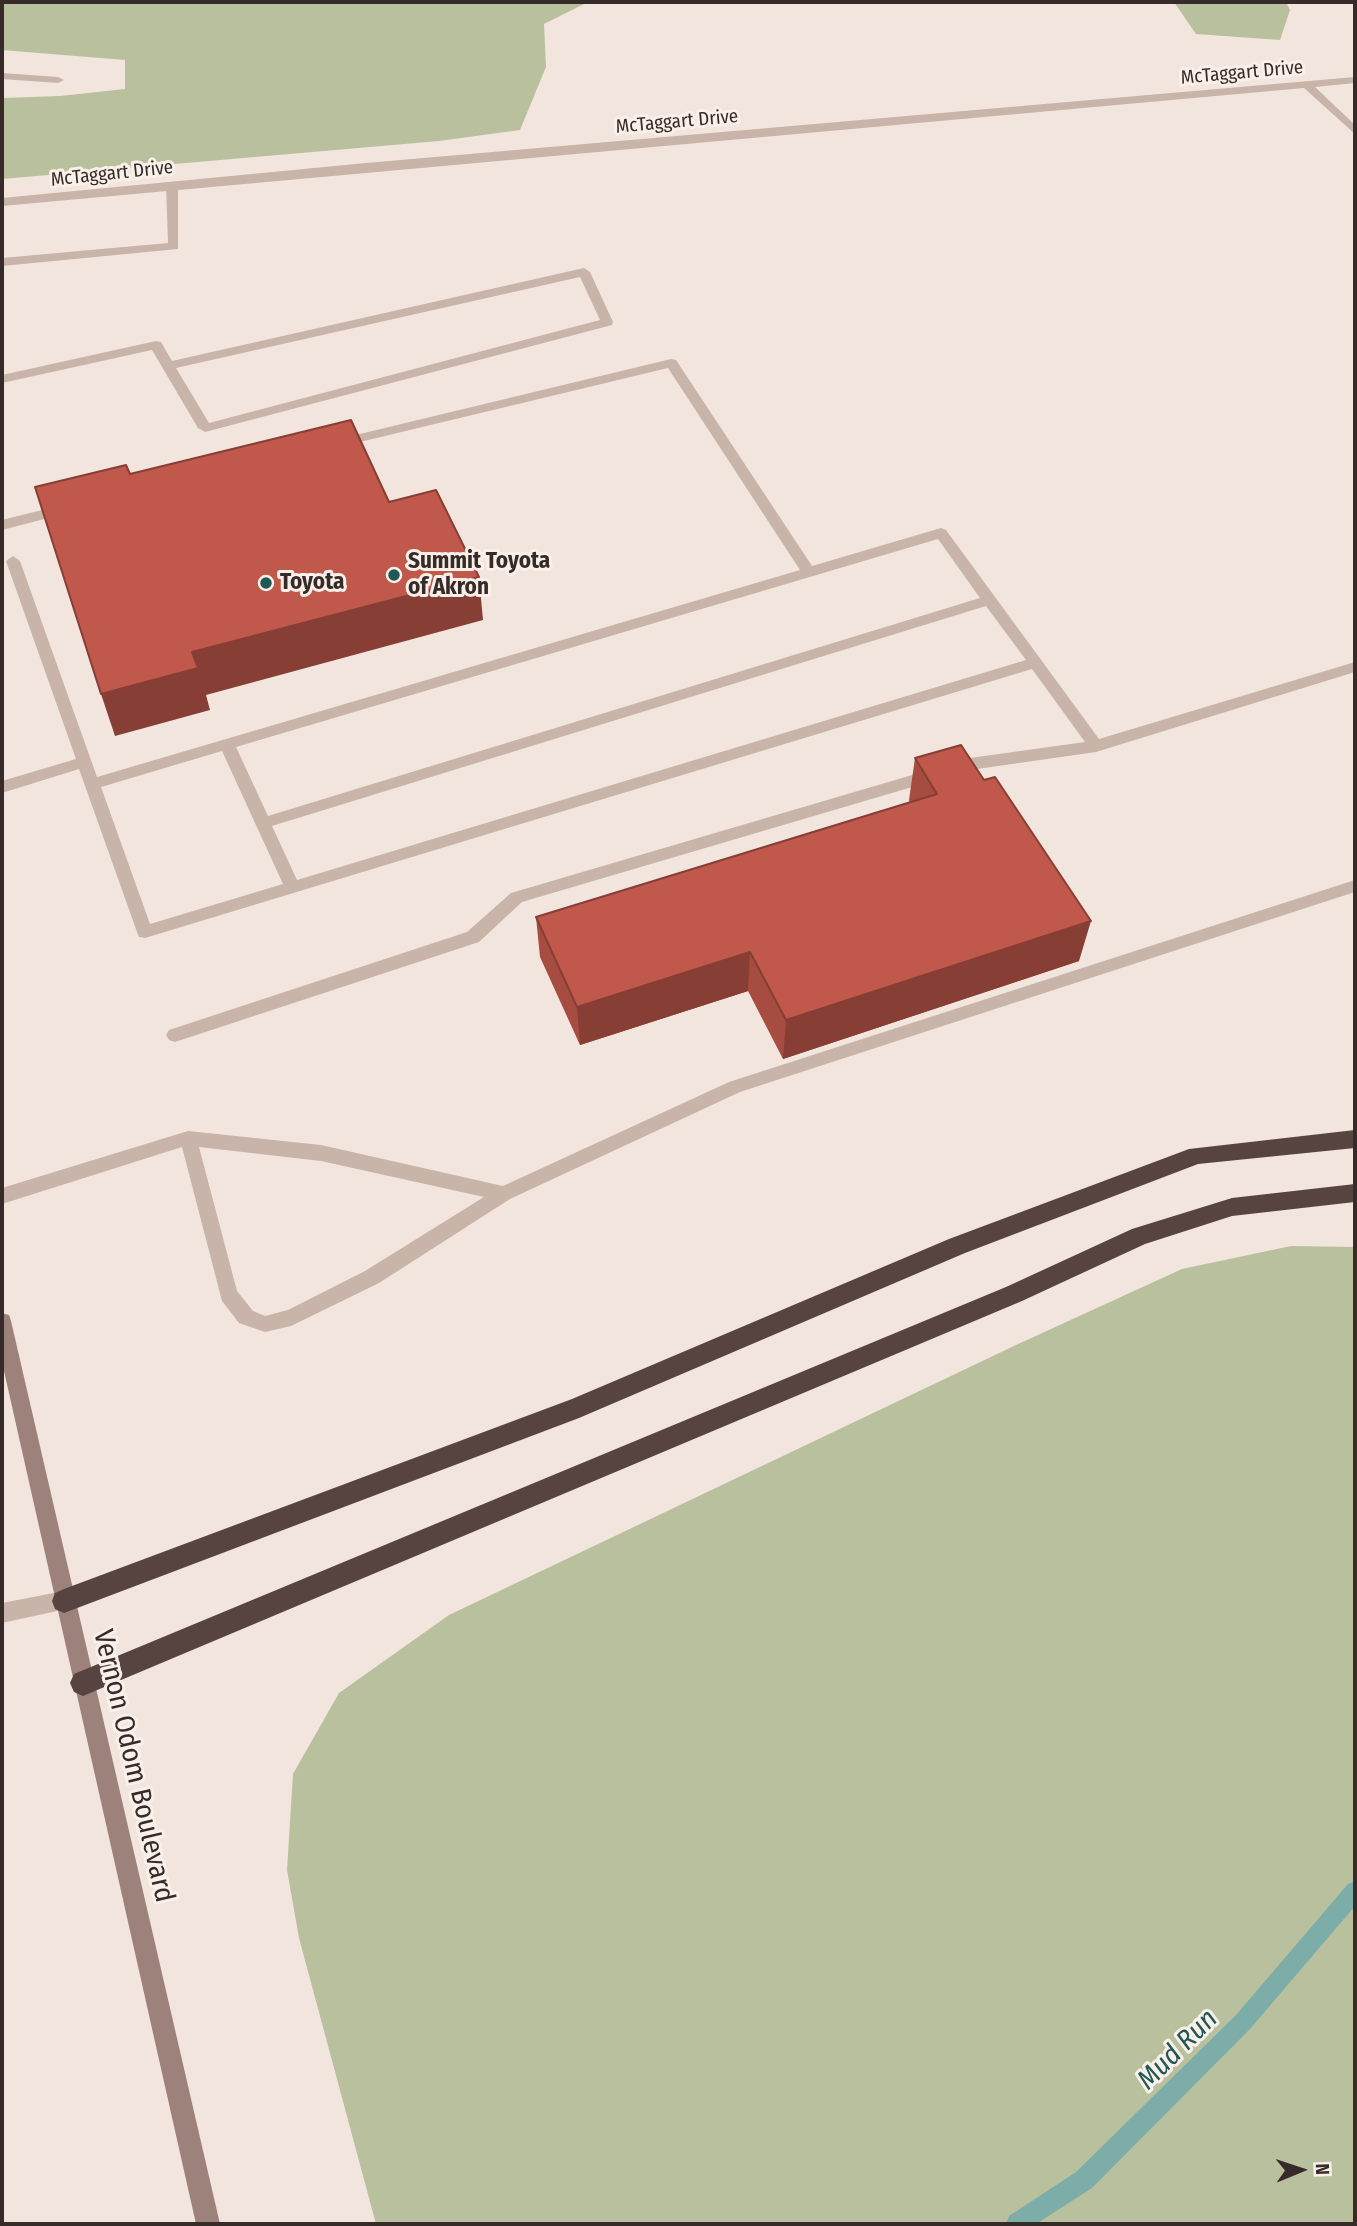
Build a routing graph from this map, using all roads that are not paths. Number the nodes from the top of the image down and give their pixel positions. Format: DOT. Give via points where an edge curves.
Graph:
graph roads {
  1 [pos="2,76"];
  2 [pos="58,80"];
  3 [pos="1355,80"];
  4 [pos="1307,85"];
  5 [pos="1355,131"];
  6 [pos="172,186"];
  7 [pos="2,202"];
  8 [pos="2,262"];
  9 [pos="169,366"];
  10 [pos="2,379"];
  11 [pos="323,447"];
  12 [pos="82,505"];
  13 [pos="2,525"];
  14 [pos="13,561"];
  15 [pos="809,572"];
  16 [pos="989,600"];
  17 [pos="1035,663"];
  18 [pos="1355,667"];
  19 [pos="227,744"];
  20 [pos="1096,746"];
  21 [pos="85,762"];
  22 [pos="92,784"];
  23 [pos="2,787"];
  24 [pos="264,823"];
  25 [pos="292,886"];
  26 [pos="1355,886"];
  27 [pos="175,1035"];
  28 [pos="188,1138"];
  29 [pos="1355,1139"];
  30 [pos="1355,1193"];
  31 [pos="505,1194"];
  32 [pos="2,1196"];
  33 [pos="2,1321"];
  34 [pos="64,1601"];
  35 [pos="2,1613"];
  36 [pos="83,1683"];
  37 [pos="208,2224"];
  1 -- 2 [label="street"];
  3 -- 4 [label="street, McTaggart Drive"];
  4 -- 5 [label="street"];
  4 -- 6 [label="street, McTaggart Drive"];
  6 -- 7 [label="street, McTaggart Drive"];
  6 -- 8 [label="street" via="174,246"];
  9 -- 9 [label="street" via="205,428 607,322 584,272"];
  9 -- 10 [label="street" via="156,345"];
  11 -- 15 [label="street" via="671,363"];
  12 -- 13 [label="street"];
  14 -- 21 [label="street"];
  15 -- 16 [label="street" via="940,533"];
  15 -- 19 [label="street"];
  16 -- 17 [label="street"];
  16 -- 24 [label="street"];
  17 -- 20 [label="street"];
  17 -- 25 [label="street"];
  18 -- 20 [label="street"];
  19 -- 22 [label="street"];
  19 -- 24 [label="street"];
  20 -- 27 [label="street" via="970,764 517,897 473,937"];
  21 -- 22 [label="street"];
  21 -- 23 [label="street"];
  22 -- 25 [label="street" via="145,932"];
  24 -- 25 [label="street"];
  26 -- 31 [label="street" via="735,1087"];
  28 -- 31 [label="street" via="321,1153"];
  28 -- 31 [label="street" via="229,1295 246,1317 265,1324 291,1318 372,1277"];
  28 -- 32 [label="street"];
  29 -- 34 [label="highway" via="1197,1155 957,1246 579,1407"];
  30 -- 36 [label="highway" via="1232,1207 1139,1236 1001,1299"];
  33 -- 34 [label="main road, Vernon Odom Boulevard"];
  34 -- 35 [label="street"];
  34 -- 36 [label="main road, Vernon Odom Boulevard"];
  36 -- 37 [label="main road, Vernon Odom Boulevard"];
}
